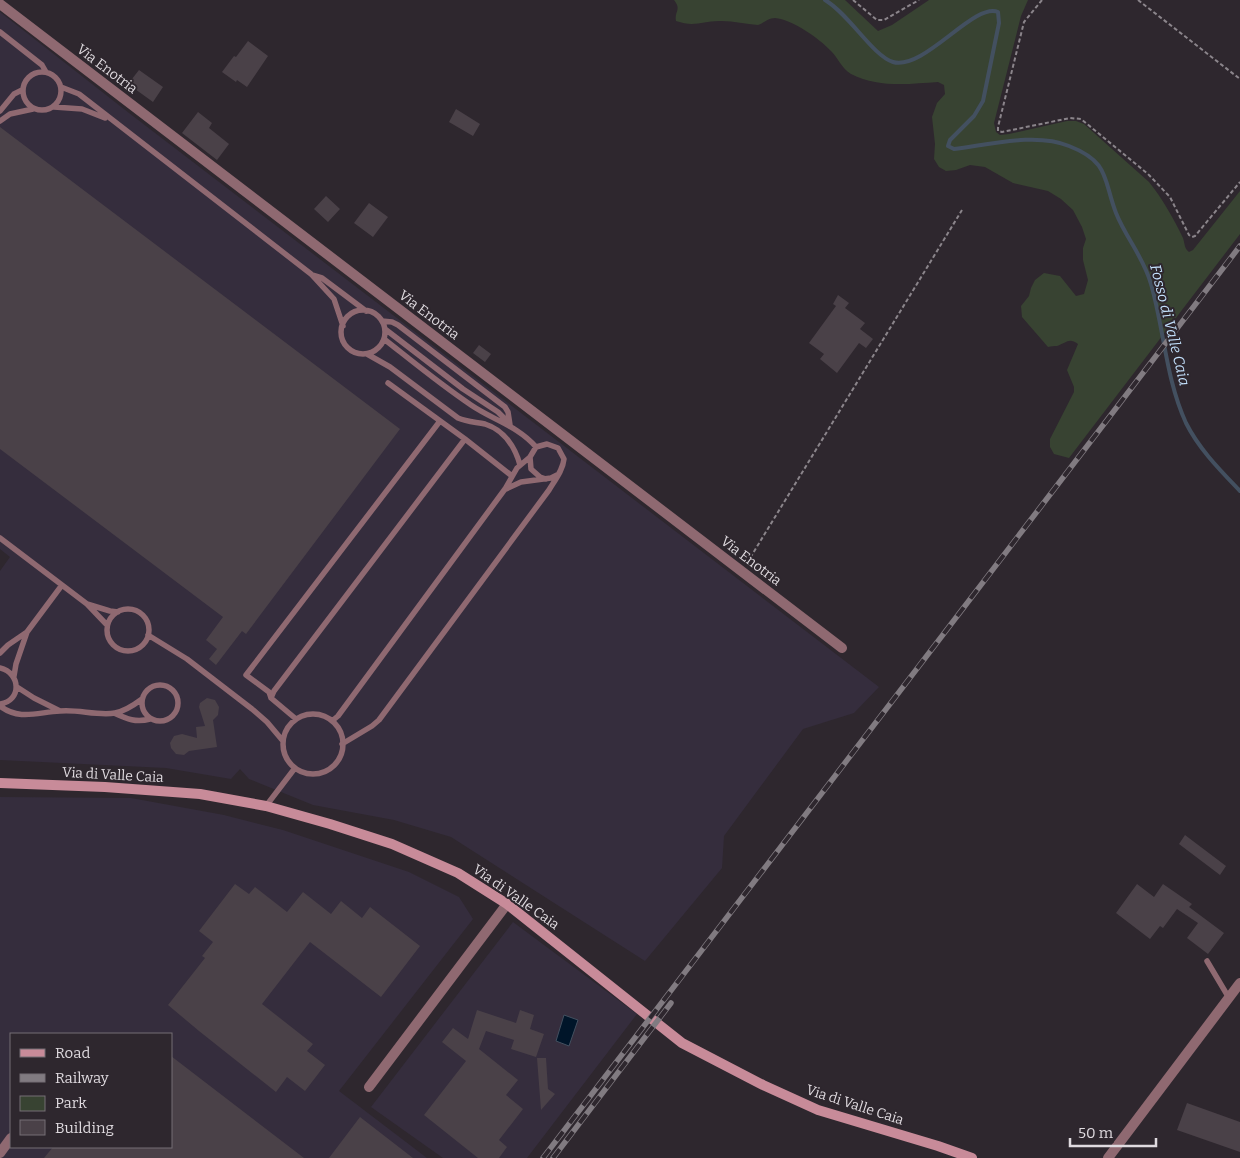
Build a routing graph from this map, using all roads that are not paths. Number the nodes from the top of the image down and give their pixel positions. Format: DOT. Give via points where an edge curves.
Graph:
graph roads {
  1 [pos="0,4"];
  2 [pos="0,32"];
  3 [pos="46,72"];
  4 [pos="61,87"];
  5 [pos="22,90"];
  6 [pos="54,107"];
  7 [pos="32,109"];
  8 [pos="0,111"];
  9 [pos="0,121"];
  10 [pos="114,123"];
  11 [pos="311,274"];
  12 [pos="366,311"];
  13 [pos="382,321"];
  14 [pos="343,326"];
  15 [pos="385,329"];
  16 [pos="384,339"];
  17 [pos="367,354"];
  18 [pos="388,382"];
  19 [pos="440,420"];
  20 [pos="510,425"];
  21 [pos="465,439"];
  22 [pos="536,447"];
  23 [pos="530,458"];
  24 [pos="520,465"];
  25 [pos="512,476"];
  26 [pos="556,476"];
  27 [pos="546,478"];
  28 [pos="505,489"];
  29 [pos="0,538"];
  30 [pos="62,585"];
  31 [pos="87,604"];
  32 [pos="118,612"];
  33 [pos="107,626"];
  34 [pos="27,632"];
  35 [pos="148,635"];
  36 [pos="842,648"];
  37 [pos="0,653"];
  38 [pos="0,668"];
  39 [pos="14,676"];
  40 [pos="17,687"];
  41 [pos="272,698"];
  42 [pos="142,699"];
  43 [pos="0,705"];
  44 [pos="60,711"];
  45 [pos="114,713"];
  46 [pos="150,719"];
  47 [pos="296,719"];
  48 [pos="332,721"];
  49 [pos="283,741"];
  50 [pos="342,744"];
  51 [pos="295,768"];
  52 [pos="0,784"];
  53 [pos="266,806"];
  54 [pos="507,904"];
  55 [pos="1207,961"];
  56 [pos="1240,982"];
  57 [pos="1229,998"];
  58 [pos="369,1087"];
  59 [pos="10,1139"];
  60 [pos="0,1153"];
  61 [pos="972,1158"];
  62 [pos="1108,1158"];
  1 -- 36 [label="street, Via Enotria"];
  2 -- 3 [label="lane" via="42,65"];
  3 -- 4 [label="lane" via="55,77"];
  3 -- 5 [label="lane" via="30,76"];
  4 -- 6 [label="lane" via="60,98"];
  4 -- 10 [label="lane" via="79,94"];
  5 -- 7 [label="lane"];
  5 -- 8 [label="lane" via="14,94"];
  6 -- 7 [label="lane" via="43,111"];
  6 -- 10 [label="lane" via="82,109"];
  7 -- 9 [label="lane" via="10,114"];
  10 -- 11 [label="lane"];
  11 -- 12 [label="lane" via="322,278"];
  11 -- 14 [label="lane" via="334,299"];
  12 -- 13 [label="lane"];
  12 -- 14 [label="lane" via="354,313"];
  13 -- 15 [label="lane"];
  13 -- 20 [label="lane" via="398,325 505,407"];
  14 -- 17 [label="lane" via="343,339 349,349"];
  15 -- 16 [label="lane"];
  15 -- 20 [label="lane" via="498,412"];
  16 -- 17 [label="lane" via="378,349"];
  16 -- 20 [label="lane" via="471,405"];
  17 -- 24 [label="lane" via="390,367 458,418 495,429 512,445"];
  18 -- 19 [label="lane"];
  19 -- 21 [label="lane"];
  19 -- 41 [label="lane" via="246,675 269,692"];
  20 -- 22 [label="lane"];
  21 -- 25 [label="lane"];
  21 -- 41 [label="lane" via="274,691"];
  22 -- 23 [label="lane"];
  22 -- 26 [label="lane" via="553,445 562,453 564,465"];
  23 -- 24 [label="lane"];
  23 -- 27 [label="lane" via="531,469"];
  24 -- 25 [label="lane"];
  25 -- 28 [label="lane"];
  26 -- 27 [label="lane"];
  26 -- 50 [label="lane" via="549,490 379,720"];
  27 -- 28 [label="lane" via="521,482"];
  28 -- 48 [label="lane"];
  29 -- 30 [label="lane"];
  30 -- 31 [label="lane"];
  30 -- 34 [label="lane"];
  31 -- 32 [label="lane"];
  31 -- 33 [label="lane"];
  32 -- 33 [label="lane"];
  32 -- 35 [label="lane" via="129,609 140,614 147,623"];
  33 -- 35 [label="lane" via="111,642 126,651 142,645"];
  34 -- 37 [label="lane"];
  34 -- 39 [label="lane"];
  35 -- 49 [label="lane" via="187,659 252,709"];
  38 -- 39 [label="lane"];
  39 -- 40 [label="lane"];
  40 -- 43 [label="lane" via="13,698"];
  40 -- 44 [label="lane"];
  41 -- 47 [label="lane"];
  42 -- 45 [label="lane"];
  42 -- 46 [label="lane" via="143,710"];
  42 -- 46 [label="lane" via="148,689 158,685 169,687 177,696 178,707 172,717 161,721"];
  43 -- 44 [label="lane" via="7,711 33,716"];
  44 -- 45 [label="lane"];
  45 -- 46 [label="lane" via="130,720"];
  47 -- 48 [label="lane" via="312,714"];
  47 -- 49 [label="lane" via="288,727"];
  48 -- 50 [label="lane" via="340,733"];
  49 -- 51 [label="lane" via="285,755"];
  50 -- 51 [label="lane" via="337,760 327,770 313,774"];
  51 -- 53 [label="lane"];
  52 -- 53 [label="street, Via di Valle Caia" via="200,794"];
  53 -- 54 [label="street, Via di Valle Caia" via="392,844 458,874"];
  54 -- 58 [label="street"];
  54 -- 61 [label="street, Via di Valle Caia" via="682,1043 818,1110"];
  55 -- 57 [label="lane"];
  56 -- 57 [label="street"];
  57 -- 62 [label="street"];
  59 -- 60 [label="street"];
}
